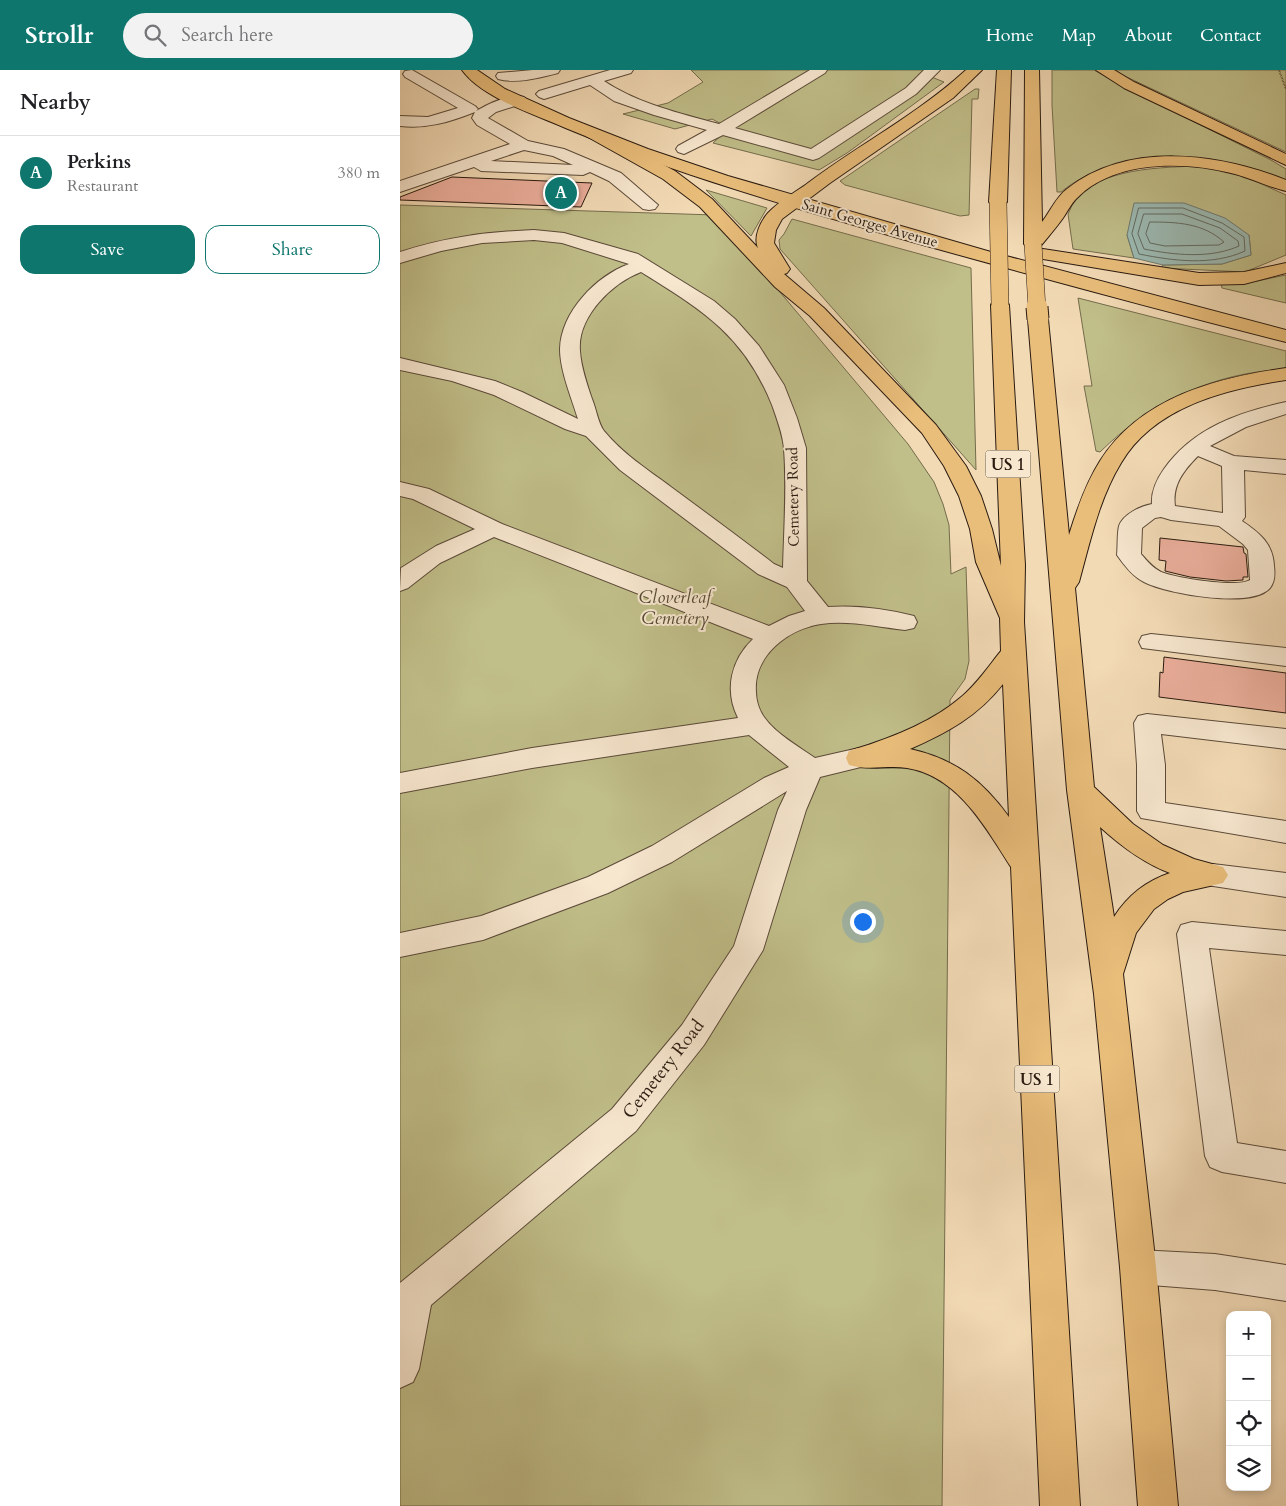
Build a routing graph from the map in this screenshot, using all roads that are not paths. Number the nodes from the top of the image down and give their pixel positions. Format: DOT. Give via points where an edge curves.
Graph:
graph roads {
  1 [pos="425,70"];
  2 [pos="469,70"];
  3 [pos="553,70"];
  4 [pos="626,70"];
  5 [pos="820,70"];
  6 [pos="933,70"];
  7 [pos="975,70"];
  8 [pos="1004,70"];
  9 [pos="1032,70"];
  10 [pos="1103,70"];
  11 [pos="496,73"];
  12 [pos="405,75"];
  13 [pos="592,80"];
  14 [pos="544,94"];
  15 [pos="519,100"];
  16 [pos="565,104"];
  17 [pos="477,111"];
  18 [pos="400,121"];
  19 [pos="721,128"];
  20 [pos="592,133"];
  21 [pos="503,134"];
  22 [pos="484,140"];
  23 [pos="522,145"];
  24 [pos="676,146"];
  25 [pos="702,154"];
  26 [pos="1285,160"];
  27 [pos="464,165"];
  28 [pos="600,171"];
  29 [pos="772,180"];
  30 [pos="727,181"];
  31 [pos="791,182"];
  32 [pos="1286,186"];
  33 [pos="400,188"];
  34 [pos="811,188"];
  35 [pos="829,194"];
  36 [pos="794,201"];
  37 [pos="648,205"];
  38 [pos="986,239"];
  39 [pos="1038,249"];
  40 [pos="400,258"];
  41 [pos="643,265"];
  42 [pos="1286,268"];
  43 [pos="1204,296"];
  44 [pos="817,312"];
  45 [pos="1286,336"];
  46 [pos="400,364"];
  47 [pos="1286,374"];
  48 [pos="580,393"];
  49 [pos="538,408"];
  50 [pos="1286,408"];
  51 [pos="593,432"];
  52 [pos="1195,447"];
  53 [pos="1233,462"];
  54 [pos="1286,468"];
  55 [pos="400,475"];
  56 [pos="410,491"];
  57 [pos="1164,509"];
  58 [pos="1225,520"];
  59 [pos="494,529"];
  60 [pos="795,582"];
  61 [pos="400,583"];
  62 [pos="1063,597"];
  63 [pos="822,616"];
  64 [pos="905,622"];
  65 [pos="770,636"];
  66 [pos="1013,637"];
  67 [pos="1151,642"];
  68 [pos="1286,657"];
  69 [pos="755,724"];
  70 [pos="1286,738"];
  71 [pos="860,758"];
  72 [pos="810,769"];
  73 [pos="400,783"];
  74 [pos="1081,790"];
  75 [pos="1286,832"];
  76 [pos="1026,867"];
  77 [pos="1212,875"];
  78 [pos="1286,885"];
  79 [pos="1286,943"];
  80 [pos="400,945"];
  81 [pos="1110,994"];
  82 [pos="1286,1167"];
  83 [pos="1138,1267"];
  84 [pos="1286,1283"];
  85 [pos="407,1299"];
  86 [pos="400,1369"];
  87 [pos="1060,1506"];
  88 [pos="1158,1506"];
  1 -- 12 [label="lane"];
  2 -- 15 [label="main road, Saint Georges Avenue" via="475,78"];
  3 -- 11 [label="lane" via="531,75"];
  4 -- 13 [label="lane"];
  5 -- 19 [label="lane"];
  6 -- 19 [label="lane" via="910,91 813,155"];
  7 -- 34 [label="main road" via="952,92"];
  8 -- 66 [label="main road, US 1, bridge" via="998,202"];
  9 -- 39 [label="main road, US 1" via="1032,211"];
  10 -- 26 [label="main road"];
  11 -- 14 [label="main road"];
  12 -- 17 [label="lane"];
  13 -- 14 [label="lane"];
  13 -- 19 [label="lane" via="619,98"];
  14 -- 16 [label="main road"];
  15 -- 17 [label="lane"];
  15 -- 20 [label="main road, Saint Georges Avenue"];
  17 -- 18 [label="lane" via="435,122"];
  17 -- 21 [label="lane" via="483,122"];
  19 -- 24 [label="lane"];
  20 -- 30 [label="main road, Saint Georges Avenue"];
  20 -- 44 [label="main road" via="690,189 719,215 782,283"];
  21 -- 22 [label="lane"];
  21 -- 23 [label="lane"];
  23 -- 27 [label="lane"];
  23 -- 28 [label="lane" via="558,152"];
  24 -- 25 [label="main road"];
  27 -- 28 [label="lane"];
  27 -- 33 [label="lane"];
  28 -- 37 [label="lane" via="615,177"];
  29 -- 30 [label="main road" via="750,183"];
  30 -- 36 [label="main road, Saint Georges Avenue"];
  31 -- 34 [label="main road, Saint Georges Avenue"];
  32 -- 39 [label="main road" via="1223,165 1189,161 1153,162 1119,169 1091,179 1071,193"];
  34 -- 35 [label="main road, Saint Georges Avenue"];
  34 -- 36 [label="main road"];
  36 -- 44 [label="main road" via="771,221 765,243 775,262"];
  36 -- 45 [label="main road, Saint Georges Avenue" via="1033,270"];
  38 -- 39 [label="main road"];
  39 -- 42 [label="main road" via="1147,272 1199,279 1244,278"];
  39 -- 43 [label="main road"];
  39 -- 62 [label="main road, US 1, bridge" via="1038,319 1044,409"];
  40 -- 41 [label="lane, Cemetery Road" via="467,240 534,236 564,238 632,258"];
  41 -- 48 [label="lane" via="627,271 602,288 580,315 570,350"];
  41 -- 60 [label="lane, Cemetery Road" via="707,305 728,323 752,350 774,385 795,448"];
  44 -- 66 [label="main road" via="919,418 951,460 973,504"];
  46 -- 49 [label="lane" via="486,385"];
  47 -- 62 [label="main road" via="1200,394 1157,416 1126,441 1112,460 1094,496"];
  48 -- 49 [label="lane"];
  48 -- 51 [label="lane"];
  49 -- 51 [label="lane" via="572,426"];
  50 -- 52 [label="lane" via="1232,425"];
  51 -- 60 [label="lane" via="628,465 766,569"];
  52 -- 53 [label="lane"];
  52 -- 57 [label="lane" via="1168,479"];
  53 -- 54 [label="lane"];
  53 -- 58 [label="lane" via="1234,517"];
  55 -- 56 [label="lane"];
  56 -- 59 [label="lane"];
  57 -- 58 [label="lane" via="1171,513"];
  57 -- 58 [label="lane" via="1148,512 1131,526 1129,555 1141,568 1168,582 1240,591 1257,587 1262,582 1263,562 1258,544"];
  59 -- 61 [label="lane" via="450,547"];
  59 -- 65 [label="lane"];
  60 -- 63 [label="lane"];
  62 -- 74 [label="main road, US 1"];
  63 -- 64 [label="lane" via="860,616"];
  63 -- 65 [label="lane"];
  65 -- 69 [label="lane" via="757,647 744,674 742,691 746,708"];
  66 -- 71 [label="main road" via="981,692 968,705 919,734"];
  66 -- 76 [label="main road, US 1"];
  67 -- 68 [label="lane"];
  69 -- 72 [label="lane"];
  69 -- 73 [label="lane" via="481,766"];
  70 -- 75 [label="lane" via="1147,723 1151,811"];
  71 -- 72 [label="lane"];
  71 -- 76 [label="main road" via="916,760 956,777 981,800"];
  72 -- 80 [label="lane" via="774,785 662,854 598,885 483,928"];
  72 -- 85 [label="lane, Cemetery Road" via="792,810 748,950 693,1035 624,1120"];
  74 -- 77 [label="main road" via="1122,832 1146,850 1177,865"];
  74 -- 81 [label="main road, US 1"];
  76 -- 87 [label="main road, US 1"];
  77 -- 78 [label="lane"];
  77 -- 81 [label="main road" via="1169,885 1134,910 1117,937 1110,969"];
  79 -- 82 [label="lane" via="1192,934 1222,1156"];
  81 -- 83 [label="main road, US 1"];
  83 -- 84 [label="lane" via="1216,1272"];
  83 -- 88 [label="main road, US 1"];
  85 -- 86 [label="lane, Cemetery Road"];
}
